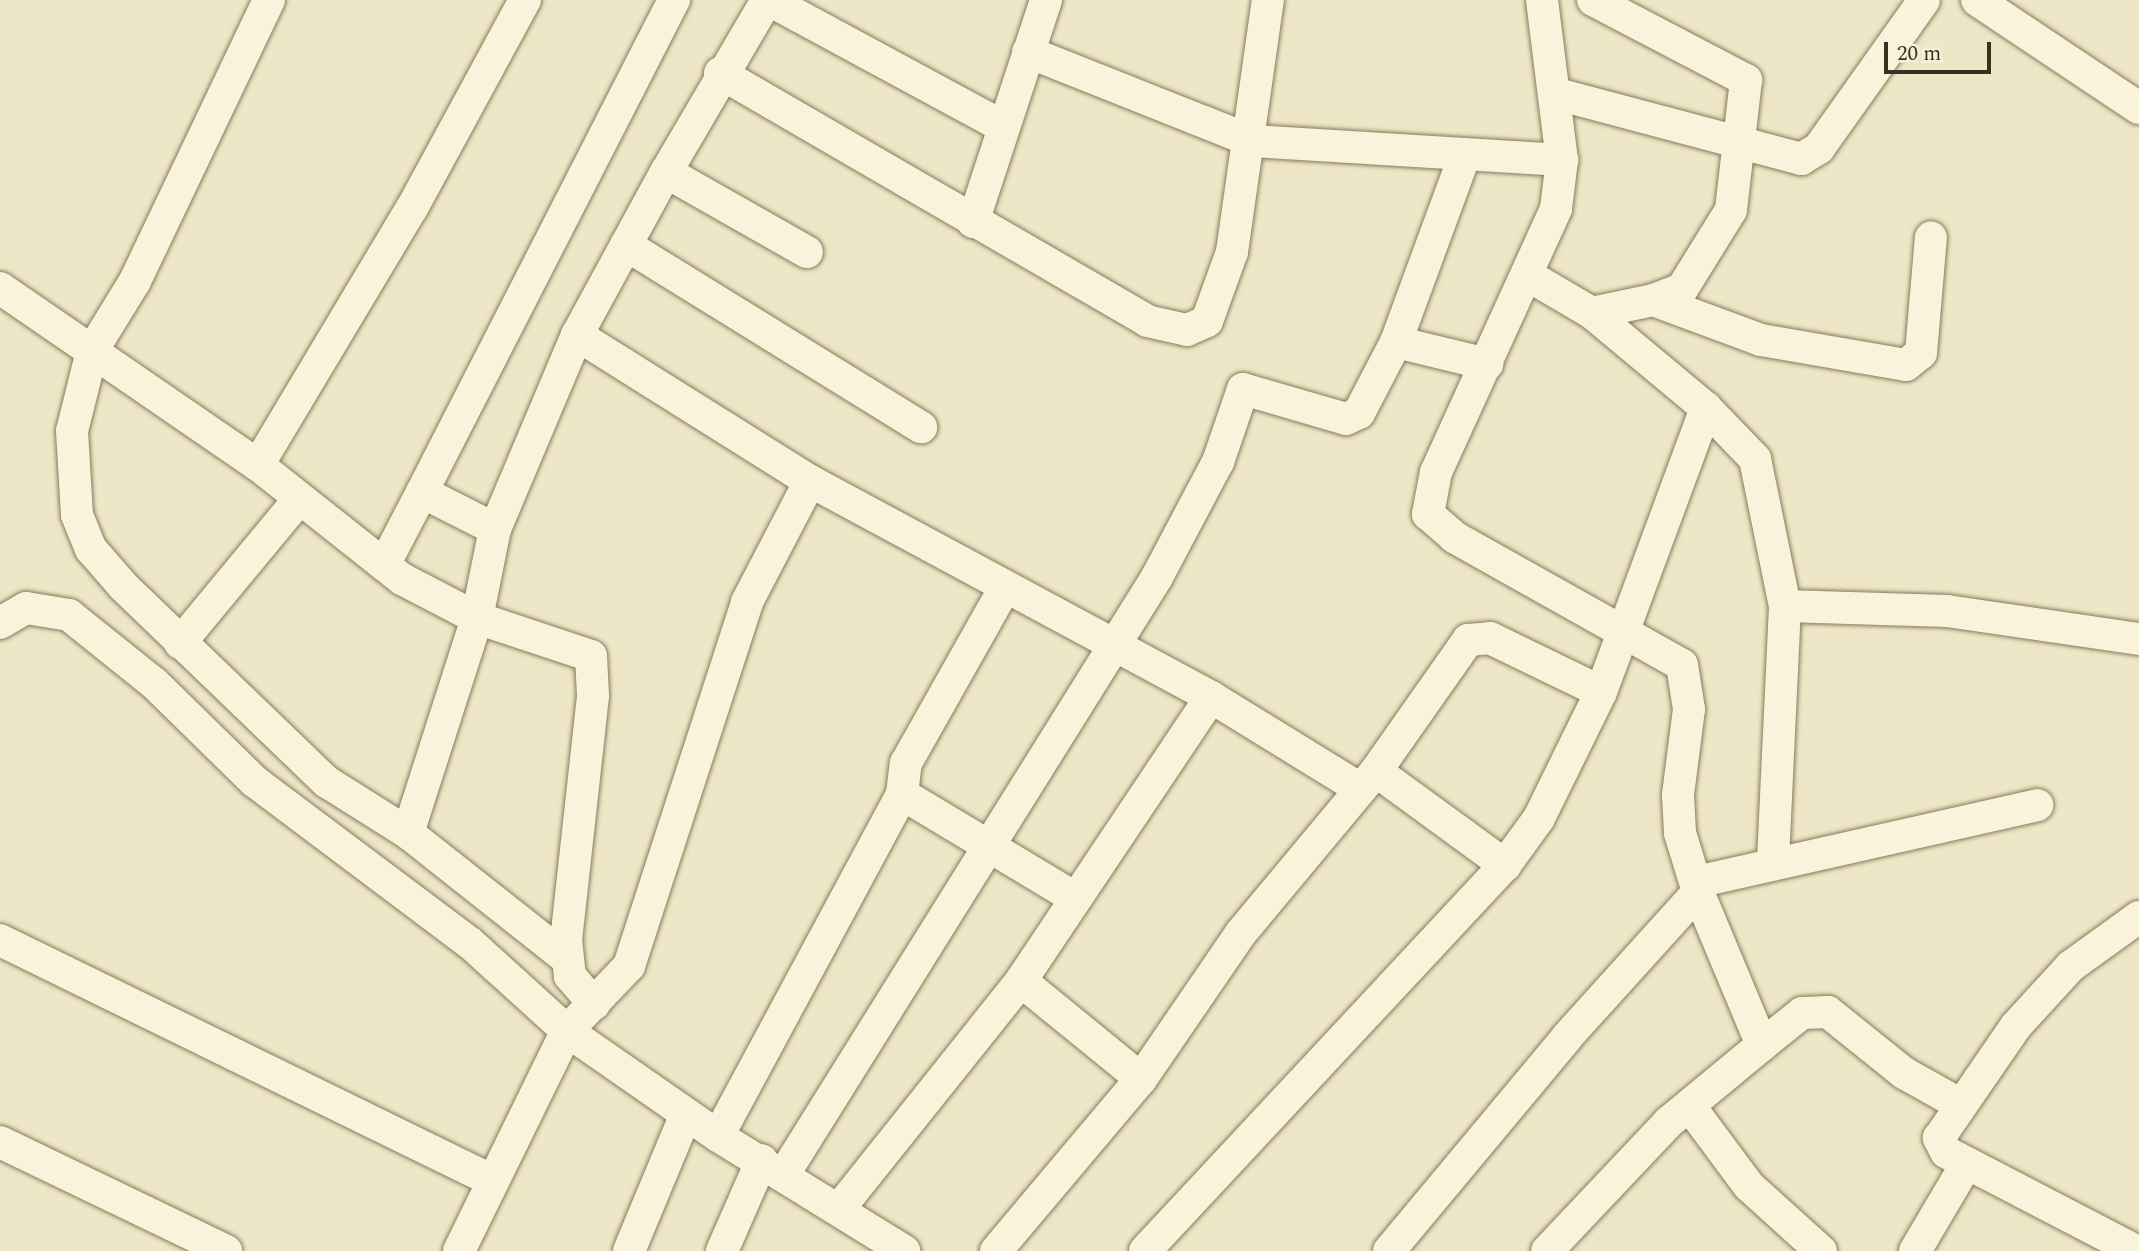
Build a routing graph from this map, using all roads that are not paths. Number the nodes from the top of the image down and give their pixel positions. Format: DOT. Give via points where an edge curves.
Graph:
graph roads {
  1 [pos="269,0"];
  2 [pos="525,0"];
  3 [pos="674,0"];
  4 [pos="768,0"];
  5 [pos="1046,0"];
  6 [pos="1268,0"];
  7 [pos="1542,0"];
  8 [pos="1593,0"];
  9 [pos="1924,0"];
  10 [pos="1977,0"];
  11 [pos="1028,52"];
  12 [pos="720,73"];
  13 [pos="1557,94"];
  14 [pos="2139,108"];
  15 [pos="1004,127"];
  16 [pos="1252,141"];
  17 [pos="1741,146"];
  18 [pos="1465,154"];
  19 [pos="1562,160"];
  20 [pos="666,172"];
  21 [pos="973,222"];
  22 [pos="1931,237"];
  23 [pos="626,245"];
  24 [pos="807,252"];
  25 [pos="1529,276"];
  26 [pos="0,288"];
  27 [pos="1653,300"];
  28 [pos="1592,313"];
  29 [pos="577,335"];
  30 [pos="1396,342"];
  31 [pos="92,351"];
  32 [pos="1487,364"];
  33 [pos="1706,408"];
  34 [pos="921,427"];
  35 [pos="258,465"];
  36 [pos="810,481"];
  37 [pos="422,492"];
  38 [pos="299,499"];
  39 [pos="495,529"];
  40 [pos="384,565"];
  41 [pos="1004,590"];
  42 [pos="1785,606"];
  43 [pos="477,618"];
  44 [pos="0,623"];
  45 [pos="1624,631"];
  46 [pos="2139,639"];
  47 [pos="180,643"];
  48 [pos="1116,647"];
  49 [pos="1601,692"];
  50 [pos="1211,697"];
  51 [pos="1367,780"];
  52 [pos="902,794"];
  53 [pos="2037,805"];
  54 [pos="408,833"];
  55 [pos="990,845"];
  56 [pos="1773,863"];
  57 [pos="1505,865"];
  58 [pos="1697,887"];
  59 [pos="1075,898"];
  60 [pos="2139,918"];
  61 [pos="0,940"];
  62 [pos="566,958"];
  63 [pos="1021,981"];
  64 [pos="594,1004"];
  65 [pos="567,1031"];
  66 [pos="1762,1045"];
  67 [pos="1141,1079"];
  68 [pos="1961,1105"];
  69 [pos="1690,1108"];
  70 [pos="686,1114"];
  71 [pos="718,1136"];
  72 [pos="0,1142"];
  73 [pos="1967,1163"];
  74 [pos="773,1167"];
  75 [pos="491,1180"];
  76 [pos="840,1208"];
  77 [pos="1812,1249"];
  78 [pos="226,1251"];
  79 [pos="459,1251"];
  80 [pos="629,1251"];
  81 [pos="722,1251"];
  82 [pos="904,1251"];
  83 [pos="996,1251"];
  84 [pos="1145,1251"];
  85 [pos="1389,1251"];
  86 [pos="1547,1251"];
  87 [pos="1915,1251"];
  88 [pos="2136,1251"];
  1 -- 31 [label="street" via="135,281"];
  2 -- 35 [label="street" via="412,208"];
  3 -- 37 [label="street"];
  4 -- 12 [label="street"];
  4 -- 15 [label="street"];
  5 -- 11 [label="street"];
  6 -- 16 [label="street"];
  7 -- 13 [label="street"];
  8 -- 17 [label="street" via="1746,80"];
  9 -- 17 [label="street" via="1812,155 1798,159"];
  10 -- 14 [label="street"];
  11 -- 15 [label="street"];
  11 -- 16 [label="street"];
  12 -- 20 [label="street"];
  12 -- 21 [label="street"];
  13 -- 17 [label="street"];
  13 -- 19 [label="street"];
  15 -- 21 [label="street"];
  16 -- 18 [label="street"];
  16 -- 21 [label="street" via="1232,252 1215,306 1199,328 1147,321"];
  17 -- 27 [label="street" via="1731,210 1702,267 1682,289"];
  18 -- 19 [label="street"];
  18 -- 30 [label="street"];
  19 -- 25 [label="street" via="1556,209"];
  20 -- 23 [label="street"];
  20 -- 24 [label="street"];
  22 -- 27 [label="street" via="1921,353 1906,365 1808,351 1720,328"];
  23 -- 29 [label="street"];
  23 -- 34 [label="street"];
  25 -- 28 [label="street"];
  25 -- 32 [label="street"];
  26 -- 31 [label="street"];
  27 -- 28 [label="street"];
  28 -- 33 [label="street"];
  29 -- 36 [label="street"];
  29 -- 39 [label="street"];
  30 -- 32 [label="street"];
  30 -- 48 [label="street" via="1351,419 1243,389 1208,484"];
  31 -- 35 [label="street"];
  31 -- 47 [label="street" via="72,431 77,515 91,549"];
  32 -- 45 [label="street" via="1436,472 1428,514 1454,537"];
  33 -- 42 [label="street" via="1755,459"];
  33 -- 45 [label="street"];
  35 -- 38 [label="street"];
  36 -- 41 [label="street"];
  36 -- 64 [label="street" via="747,602 629,966"];
  37 -- 39 [label="street"];
  37 -- 40 [label="street"];
  38 -- 40 [label="street"];
  38 -- 47 [label="street"];
  39 -- 43 [label="street"];
  40 -- 43 [label="street"];
  41 -- 48 [label="street"];
  41 -- 52 [label="street" via="906,763"];
  42 -- 46 [label="street" via="1947,611"];
  42 -- 56 [label="street"];
  43 -- 54 [label="street"];
  43 -- 62 [label="street" via="585,652 594,661"];
  44 -- 65 [label="street" via="26,608 69,615 154,683 254,781 470,943"];
  45 -- 49 [label="street"];
  45 -- 58 [label="street" via="1678,661 1686,675 1689,709 1678,795"];
  47 -- 54 [label="street" via="327,782"];
  48 -- 50 [label="street"];
  48 -- 55 [label="street"];
  49 -- 51 [label="street" via="1501,643 1473,637"];
  49 -- 57 [label="street" via="1563,779"];
  50 -- 51 [label="street"];
  50 -- 59 [label="street"];
  51 -- 57 [label="street"];
  51 -- 67 [label="street" via="1241,933"];
  52 -- 55 [label="street"];
  52 -- 71 [label="street"];
  53 -- 56 [label="street"];
  54 -- 62 [label="street"];
  55 -- 59 [label="street"];
  55 -- 74 [label="street"];
  56 -- 58 [label="street"];
  57 -- 84 [label="street"];
  58 -- 66 [label="street"];
  58 -- 85 [label="street"];
  59 -- 63 [label="street"];
  60 -- 68 [label="street" via="2071,965 2016,1026"];
  61 -- 75 [label="street"];
  62 -- 64 [label="street" via="574,983"];
  63 -- 67 [label="street"];
  63 -- 76 [label="street"];
  64 -- 65 [label="street"];
  65 -- 70 [label="street"];
  65 -- 75 [label="street"];
  66 -- 68 [label="street" via="1802,1013 1828,1012 1904,1073"];
  66 -- 69 [label="street"];
  67 -- 83 [label="street"];
  68 -- 73 [label="street" via="1939,1138 1946,1152"];
  69 -- 77 [label="street" via="1749,1186"];
  69 -- 86 [label="street" via="1670,1122"];
  70 -- 71 [label="street"];
  70 -- 80 [label="street"];
  71 -- 74 [label="street"];
  72 -- 78 [label="street"];
  73 -- 87 [label="street"];
  73 -- 88 [label="street"];
  74 -- 76 [label="street"];
  74 -- 81 [label="street"];
  75 -- 79 [label="street"];
  76 -- 82 [label="street"];
}
